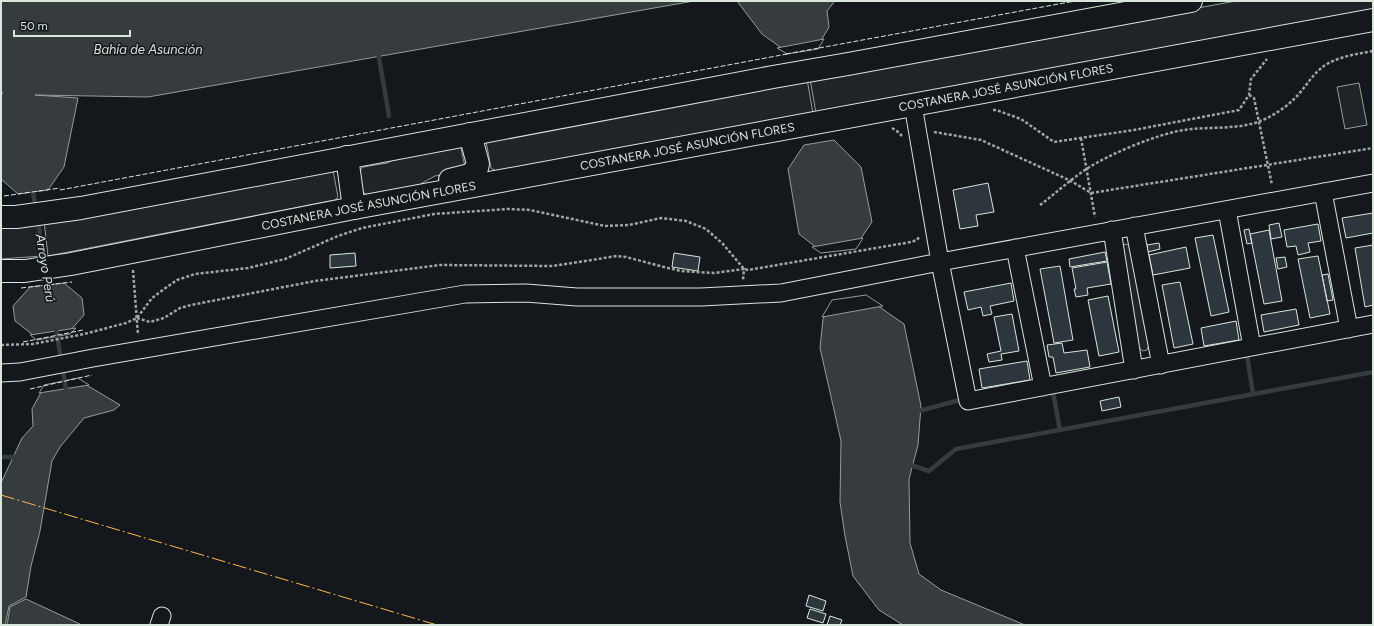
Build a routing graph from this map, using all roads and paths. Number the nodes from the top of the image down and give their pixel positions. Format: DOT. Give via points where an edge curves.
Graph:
graph roads {
  1 [pos="1191,1"];
  2 [pos="1373,20"];
  3 [pos="1373,51"];
  4 [pos="1270,56"];
  5 [pos="1249,95"];
  6 [pos="913,104"];
  7 [pos="989,110"];
  8 [pos="1258,122"];
  9 [pos="887,126"];
  10 [pos="934,132"];
  11 [pos="470,134"];
  12 [pos="903,137"];
  13 [pos="1081,138"];
  14 [pos="1373,148"];
  15 [pos="347,157"];
  16 [pos="1268,164"];
  17 [pos="1087,169"];
  18 [pos="1071,181"];
  19 [pos="1373,183"];
  20 [pos="1272,190"];
  21 [pos="1323,192"];
  22 [pos="1091,193"];
  23 [pos="428,194"];
  24 [pos="1040,205"];
  25 [pos="354,208"];
  26 [pos="1227,210"];
  27 [pos="9,217"];
  28 [pos="1096,222"];
  29 [pos="1134,226"];
  30 [pos="1112,230"];
  31 [pos="921,236"];
  32 [pos="1015,248"];
  33 [pos="940,262"];
  34 [pos="133,265"];
  35 [pos="744,269"];
  36 [pos="1,271"];
  37 [pos="137,318"];
  38 [pos="1373,324"];
  39 [pos="1349,329"];
  40 [pos="138,335"];
  41 [pos="1,344"];
  42 [pos="1252,347"];
  43 [pos="1161,365"];
  44 [pos="1134,370"];
  45 [pos="1,373"];
  46 [pos="1043,387"];
  1 -- 11 [label="highway"];
  2 -- 6 [label="highway, COSTANERA JOSÉ ASUNCIÓN FLORES"];
  3 -- 8 [label="path" via="1348,55 1326,65 1294,99 1276,114"];
  4 -- 5 [label="path" via="1251,79"];
  5 -- 8 [label="path" via="1254,98"];
  5 -- 13 [label="path" via="1239,110"];
  6 -- 23 [label="highway, COSTANERA JOSÉ ASUNCIÓN FLORES"];
  6 -- 33 [label="street"];
  7 -- 13 [label="path" via="1021,119 1054,142"];
  8 -- 16 [label="path"];
  8 -- 17 [label="path" via="1175,132 1142,143"];
  9 -- 12 [label="path"];
  10 -- 18 [label="path" via="981,140"];
  11 -- 15 [label="highway"];
  11 -- 23 [label="highway" via="478,168 470,176 442,182"];
  13 -- 17 [label="path"];
  14 -- 16 [label="path"];
  15 -- 25 [label="highway"];
  15 -- 27 [label="highway" via="68,210"];
  16 -- 20 [label="path"];
  16 -- 22 [label="path"];
  17 -- 18 [label="path"];
  17 -- 22 [label="path"];
  18 -- 22 [label="path"];
  18 -- 24 [label="path"];
  19 -- 21 [label="street"];
  21 -- 26 [label="street"];
  21 -- 39 [label="street"];
  22 -- 28 [label="path"];
  23 -- 25 [label="highway, COSTANERA JOSÉ ASUNCIÓN FLORES"];
  25 -- 36 [label="highway, COSTANERA JOSÉ ASUNCIÓN FLORES" via="71,264 25,271"];
  26 -- 29 [label="street"];
  26 -- 42 [label="street"];
  29 -- 30 [label="street"];
  29 -- 43 [label="street"];
  30 -- 32 [label="street"];
  30 -- 44 [label="street"];
  31 -- 35 [label="path" via="912,242"];
  32 -- 33 [label="street"];
  32 -- 46 [label="street"];
  33 -- 45 [label="street" via="781,293 702,297 465,294 20,372"];
  33 -- 46 [label="street" via="968,401"];
  34 -- 37 [label="path"];
  35 -- 37 [label="path" via="714,273 681,270 617,256 553,266 440,265 315,281 191,305 150,322"];
  35 -- 37 [label="path" via="706,229 686,221 661,218 630,225 605,226 530,210 441,214 362,228 285,259 248,268 195,274 177,280 152,298"];
  37 -- 40 [label="path"];
  37 -- 41 [label="path" via="84,334 33,344"];
  38 -- 39 [label="street"];
  39 -- 42 [label="street"];
  42 -- 43 [label="street"];
  43 -- 44 [label="street"];
  44 -- 46 [label="street"];
}
